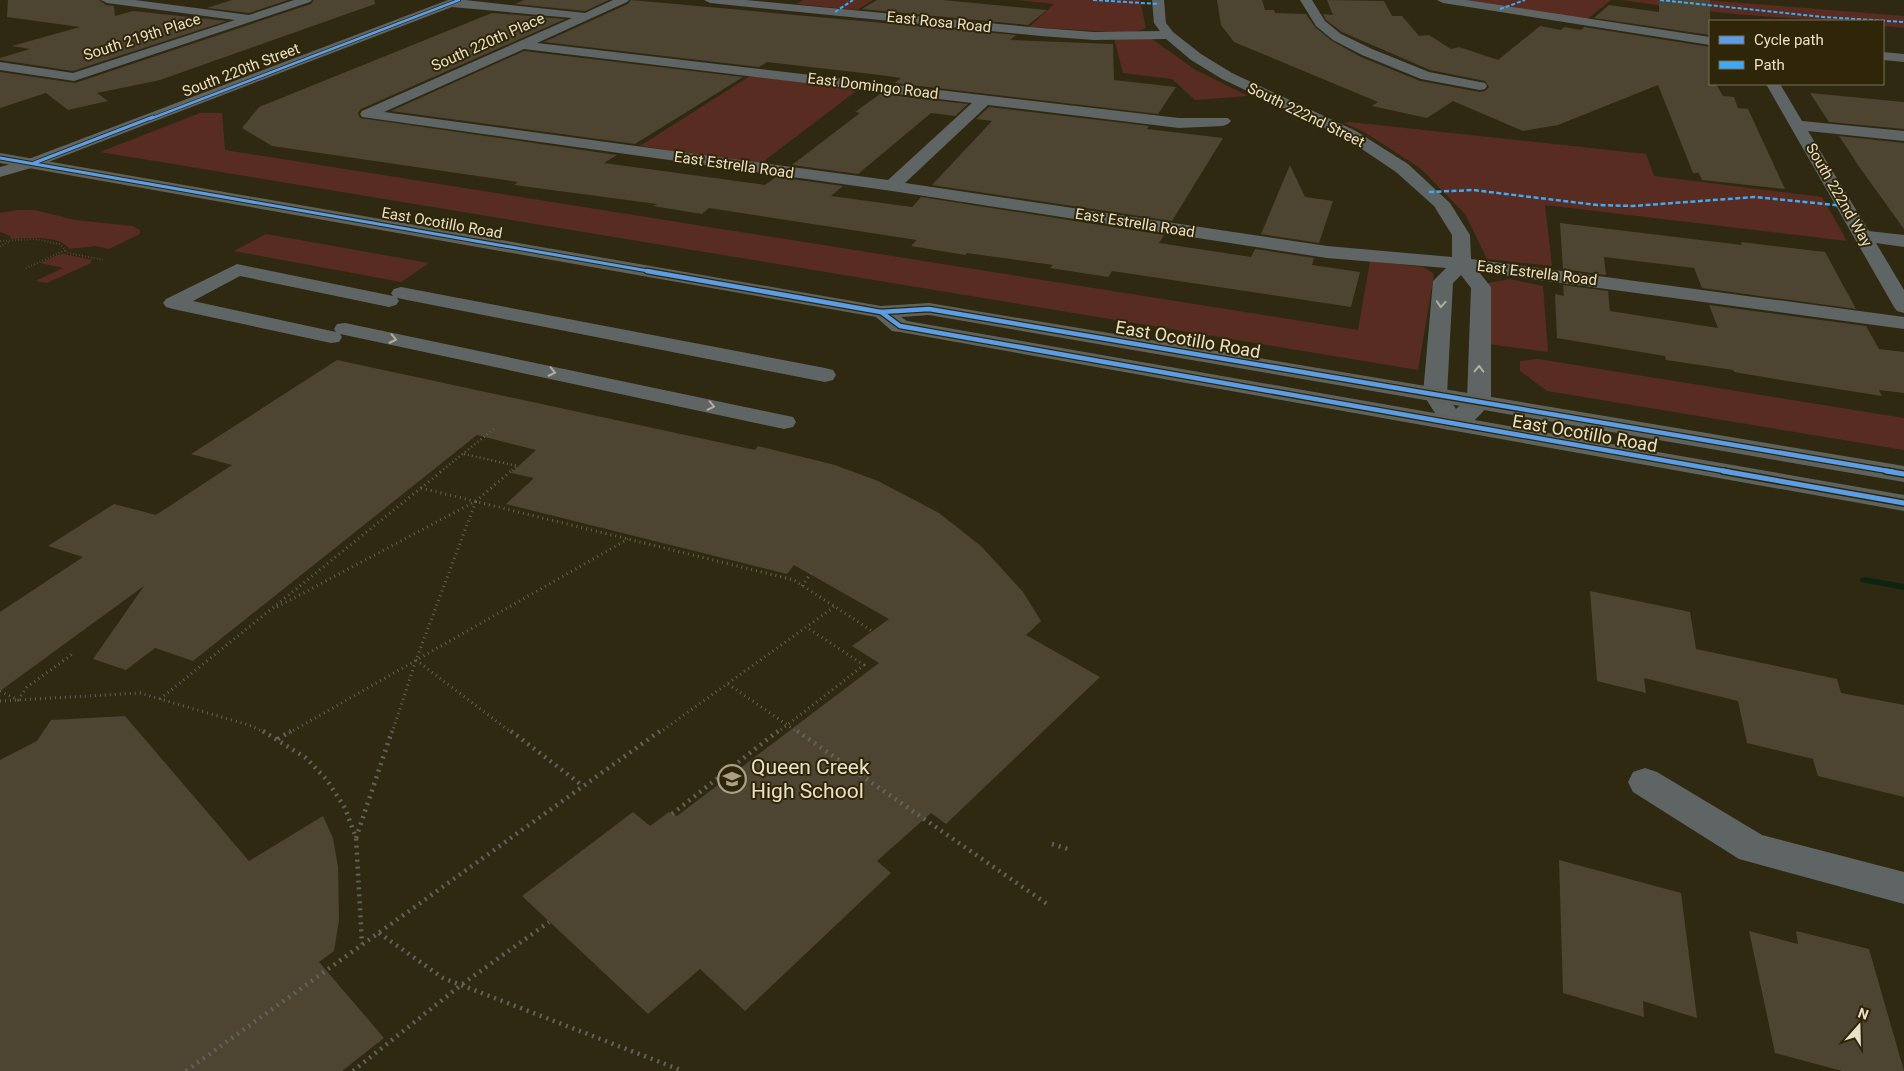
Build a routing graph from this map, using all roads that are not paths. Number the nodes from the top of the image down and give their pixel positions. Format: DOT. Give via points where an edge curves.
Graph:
graph roads {
  1 [pos="107,0"];
  2 [pos="306,0"];
  3 [pos="623,0"];
  4 [pos="710,0"];
  5 [pos="1158,0"];
  6 [pos="1306,0"];
  7 [pos="1443,0"];
  8 [pos="455,1"];
  9 [pos="586,17"];
  10 [pos="251,18"];
  11 [pos="1169,35"];
  12 [pos="1709,41"];
  13 [pos="522,45"];
  14 [pos="1884,56"];
  15 [pos="1904,58"];
  16 [pos="0,66"];
  17 [pos="1774,85"];
  18 [pos="1480,86"];
  19 [pos="984,100"];
  20 [pos="367,114"];
  21 [pos="1223,121"];
  22 [pos="1798,126"];
  23 [pos="1904,136"];
  24 [pos="0,158"];
  25 [pos="32,163"];
  26 [pos="0,172"];
  27 [pos="0,185"];
  28 [pos="892,186"];
  29 [pos="1863,236"];
  30 [pos="1904,241"];
  31 [pos="1462,264"];
  32 [pos="1904,307"];
  33 [pos="881,312"];
  34 [pos="1904,323"];
  35 [pos="825,375"];
  36 [pos="1435,394"];
  37 [pos="1479,401"];
  38 [pos="784,422"];
  39 [pos="1454,424"];
  40 [pos="1904,474"];
  41 [pos="1904,503"];
  42 [pos="1645,782"];
  43 [pos="1904,888"];
  1 -- 10 [label="street"];
  2 -- 10 [label="street, South 219th Place"];
  3 -- 9 [label="street, South 220th Place"];
  4 -- 11 [label="street, East Rosa Road" via="1041,32 1094,36"];
  5 -- 11 [label="street, South 222nd Street" via="1160,23"];
  6 -- 18 [label="street" via="1320,23 1337,37 1366,52 1426,76"];
  7 -- 12 [label="street"];
  8 -- 9 [label="street"];
  8 -- 25 [label="street, South 220th Street"];
  9 -- 13 [label="street, South 220th Place"];
  10 -- 16 [label="street, South 219th Place" via="74,77"];
  11 -- 31 [label="street, South 222nd Street" via="1227,76 1350,134 1402,168 1441,203 1461,235"];
  13 -- 19 [label="street, East Domingo Road"];
  13 -- 20 [label="street, South 220th Place"];
  14 -- 15 [label="street"];
  17 -- 22 [label="street, South 222nd Way"];
  19 -- 21 [label="street, East Domingo Road" via="1179,123"];
  19 -- 28 [label="street"];
  20 -- 28 [label="street, East Estrella Road"];
  22 -- 23 [label="street"];
  22 -- 29 [label="street, South 222nd Way"];
  24 -- 25 [label="main road, East Ocotillo Road"];
  25 -- 26 [label="street, South 220th Street"];
  25 -- 27 [label="street, South 220th Street"];
  25 -- 33 [label="main road, East Ocotillo Road"];
  28 -- 31 [label="street, East Estrella Road" via="1327,252"];
  29 -- 30 [label="street"];
  29 -- 32 [label="street, South 222nd Way"];
  31 -- 34 [label="street, East Estrella Road"];
  31 -- 36 [label="street, one-way" via="1443,281"];
  37 -- 31 [label="street, one-way" via="1481,286"];
  33 -- 36 [label="main road, East Ocotillo Road" via="929,309"];
  33 -- 39 [label="main road, East Ocotillo Road" via="900,326"];
  35 -- 38 [label="street, one-way" via="237,270 173,303"];
  36 -- 37 [label="main road, East Ocotillo Road"];
  36 -- 39 [label="street"];
  37 -- 39 [label="street"];
  37 -- 40 [label="main road, East Ocotillo Road"];
  39 -- 41 [label="main road, East Ocotillo Road"];
  42 -- 43 [label="street" via="1752,848"];
}
